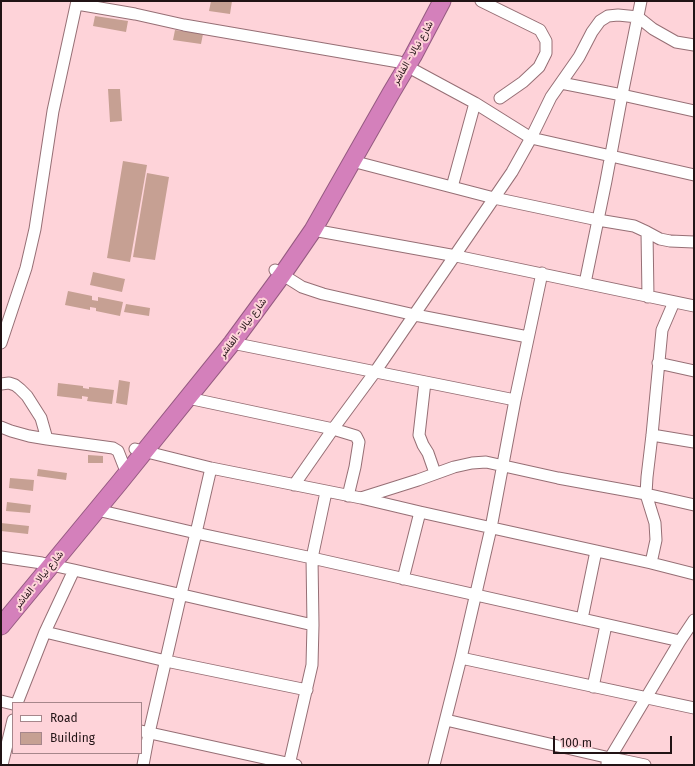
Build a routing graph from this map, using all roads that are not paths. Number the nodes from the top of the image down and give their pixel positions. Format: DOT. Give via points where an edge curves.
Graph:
graph roads {
  1 [pos="432,1"];
  2 [pos="442,1"];
  3 [pos="480,1"];
  4 [pos="641,1"];
  5 [pos="77,2"];
  6 [pos="638,17"];
  7 [pos="694,45"];
  8 [pos="403,64"];
  9 [pos="561,83"];
  10 [pos="622,95"];
  11 [pos="500,98"];
  12 [pos="476,103"];
  13 [pos="694,111"];
  14 [pos="531,138"];
  15 [pos="610,156"];
  16 [pos="352,161"];
  17 [pos="694,174"];
  18 [pos="452,187"];
  19 [pos="494,198"];
  20 [pos="598,220"];
  21 [pos="314,230"];
  22 [pos="648,232"];
  23 [pos="694,242"];
  24 [pos="456,256"];
  25 [pos="278,273"];
  26 [pos="542,273"];
  27 [pos="585,283"];
  28 [pos="648,296"];
  29 [pos="674,302"];
  30 [pos="694,306"];
  31 [pos="415,315"];
  32 [pos="528,337"];
  33 [pos="1,343"];
  34 [pos="232,343"];
  35 [pos="658,363"];
  36 [pos="694,371"];
  37 [pos="375,372"];
  38 [pos="425,382"];
  39 [pos="1,384"];
  40 [pos="188,398"];
  41 [pos="515,400"];
  42 [pos="1,428"];
  43 [pos="333,428"];
  44 [pos="652,435"];
  45 [pos="47,439"];
  46 [pos="694,442"];
  47 [pos="140,450"];
  48 [pos="502,466"];
  49 [pos="211,468"];
  50 [pos="125,469"];
  51 [pos="435,473"];
  52 [pos="294,485"];
  53 [pos="326,492"];
  54 [pos="646,494"];
  55 [pos="348,496"];
  56 [pos="361,498"];
  57 [pos="694,505"];
  58 [pos="97,510"];
  59 [pos="420,512"];
  60 [pos="82,520"];
  61 [pos="491,528"];
  62 [pos="196,533"];
  63 [pos="596,551"];
  64 [pos="1,557"];
  65 [pos="312,558"];
  66 [pos="651,563"];
  67 [pos="46,564"];
  68 [pos="74,570"];
  69 [pos="694,574"];
  70 [pos="402,579"];
  71 [pos="181,594"];
  72 [pos="475,596"];
  73 [pos="1,613"];
  74 [pos="582,619"];
  75 [pos="694,620"];
  76 [pos="313,625"];
  77 [pos="606,625"];
  78 [pos="1,626"];
  79 [pos="45,632"];
  80 [pos="680,641"];
  81 [pos="461,658"];
  82 [pos="166,661"];
  83 [pos="592,687"];
  84 [pos="307,690"];
  85 [pos="646,698"];
  86 [pos="1,701"];
  87 [pos="17,702"];
  88 [pos="12,704"];
  89 [pos="694,708"];
  90 [pos="446,720"];
  91 [pos="12,724"];
  92 [pos="145,732"];
  93 [pos="607,762"];
  94 [pos="2,765"];
  95 [pos="143,765"];
  96 [pos="292,765"];
  97 [pos="434,765"];
  98 [pos="645,765"];
  1 -- 8 [label="highway, شارع نيالا - الفاشر"];
  2 -- 8 [label="highway, شارع نيالا - الفاشر" via="413,56"];
  3 -- 11 [label="street" via="540,30 546,42 546,53 539,67"];
  4 -- 6 [label="street"];
  5 -- 8 [label="street" via="184,25"];
  5 -- 33 [label="street" via="53,111 36,229"];
  6 -- 7 [label="street" via="676,42"];
  6 -- 9 [label="street" via="608,16 600,21"];
  6 -- 10 [label="street"];
  8 -- 12 [label="street"];
  8 -- 16 [label="highway, شارع نيالا - الفاشر"];
  8 -- 25 [label="highway, شارع نيالا - الفاشر" via="382,89 283,259"];
  9 -- 10 [label="street"];
  9 -- 14 [label="street"];
  10 -- 13 [label="street"];
  10 -- 15 [label="street"];
  12 -- 14 [label="street"];
  12 -- 18 [label="street"];
  14 -- 15 [label="street"];
  14 -- 19 [label="street"];
  15 -- 17 [label="street"];
  15 -- 20 [label="street"];
  16 -- 18 [label="street"];
  16 -- 21 [label="highway, شارع نيالا - الفاشر"];
  18 -- 19 [label="street"];
  19 -- 20 [label="street"];
  19 -- 24 [label="street"];
  20 -- 22 [label="street" via="634,226"];
  20 -- 27 [label="street"];
  21 -- 24 [label="street"];
  21 -- 25 [label="highway, شارع نيالا - الفاشر"];
  22 -- 23 [label="street" via="660,239"];
  22 -- 28 [label="street"];
  24 -- 26 [label="street"];
  24 -- 31 [label="street"];
  25 -- 31 [label="street" via="302,287 323,294"];
  25 -- 34 [label="highway, شارع نيالا - الفاشر"];
  25 -- 47 [label="highway, شارع نيالا - الفاشر" via="225,337"];
  26 -- 27 [label="street"];
  26 -- 32 [label="street"];
  27 -- 28 [label="street"];
  28 -- 29 [label="street"];
  29 -- 30 [label="street"];
  29 -- 35 [label="street" via="662,330"];
  31 -- 32 [label="street"];
  31 -- 37 [label="street"];
  32 -- 41 [label="street"];
  34 -- 37 [label="street"];
  34 -- 40 [label="highway, شارع نيالا - الفاشر"];
  35 -- 36 [label="street"];
  35 -- 44 [label="street"];
  37 -- 38 [label="street"];
  37 -- 43 [label="street"];
  38 -- 41 [label="street"];
  38 -- 51 [label="street" via="419,435"];
  39 -- 45 [label="street" via="15,385 24,392 40,418"];
  40 -- 43 [label="street"];
  40 -- 47 [label="highway, شارع نيالا - الفاشر"];
  41 -- 48 [label="street"];
  42 -- 45 [label="street"];
  43 -- 52 [label="street"];
  43 -- 55 [label="street" via="356,436 359,442"];
  44 -- 46 [label="street"];
  44 -- 54 [label="street"];
  45 -- 50 [label="street" via="113,448 118,451"];
  47 -- 49 [label="street"];
  47 -- 50 [label="highway, شارع نيالا - الفاشر"];
  48 -- 51 [label="street" via="472,462"];
  48 -- 54 [label="street"];
  48 -- 61 [label="street"];
  49 -- 52 [label="street"];
  49 -- 62 [label="street"];
  50 -- 58 [label="highway, شارع نيالا - الفاشر"];
  50 -- 60 [label="highway, شارع نيالا - الفاشر"];
  51 -- 56 [label="street"];
  52 -- 53 [label="street"];
  53 -- 55 [label="street"];
  53 -- 65 [label="street"];
  54 -- 57 [label="street"];
  54 -- 66 [label="street" via="655,523 656,540"];
  55 -- 56 [label="street"];
  56 -- 59 [label="street"];
  58 -- 60 [label="highway, شارع نيالا - الفاشر"];
  58 -- 62 [label="street"];
  59 -- 61 [label="street"];
  59 -- 70 [label="street"];
  60 -- 67 [label="highway, شارع نيالا - الفاشر"];
  61 -- 63 [label="street"];
  61 -- 72 [label="street"];
  62 -- 65 [label="street"];
  62 -- 71 [label="street"];
  63 -- 66 [label="street"];
  63 -- 74 [label="street"];
  64 -- 67 [label="street"];
  65 -- 70 [label="street"];
  65 -- 76 [label="street"];
  66 -- 69 [label="street"];
  67 -- 68 [label="street"];
  67 -- 73 [label="highway, شارع نيالا - الفاشر"];
  67 -- 78 [label="highway, شارع نيالا - الفاشر"];
  68 -- 71 [label="street"];
  68 -- 79 [label="street"];
  70 -- 72 [label="street"];
  71 -- 76 [label="street"];
  71 -- 82 [label="street"];
  72 -- 74 [label="street"];
  72 -- 81 [label="street"];
  74 -- 77 [label="street"];
  75 -- 80 [label="street"];
  76 -- 84 [label="street" via="312,665"];
  77 -- 80 [label="street"];
  77 -- 83 [label="street"];
  79 -- 82 [label="street"];
  79 -- 87 [label="street"];
  80 -- 85 [label="street"];
  81 -- 83 [label="street"];
  81 -- 90 [label="street"];
  82 -- 84 [label="street"];
  82 -- 92 [label="street"];
  83 -- 85 [label="street"];
  84 -- 96 [label="street"];
  85 -- 89 [label="street"];
  85 -- 93 [label="street"];
  86 -- 88 [label="street"];
  90 -- 93 [label="street"];
  90 -- 97 [label="street"];
  91 -- 94 [label="street"];
  92 -- 95 [label="street"];
  92 -- 96 [label="street"];
  93 -- 98 [label="street" via="626,761"];
}
